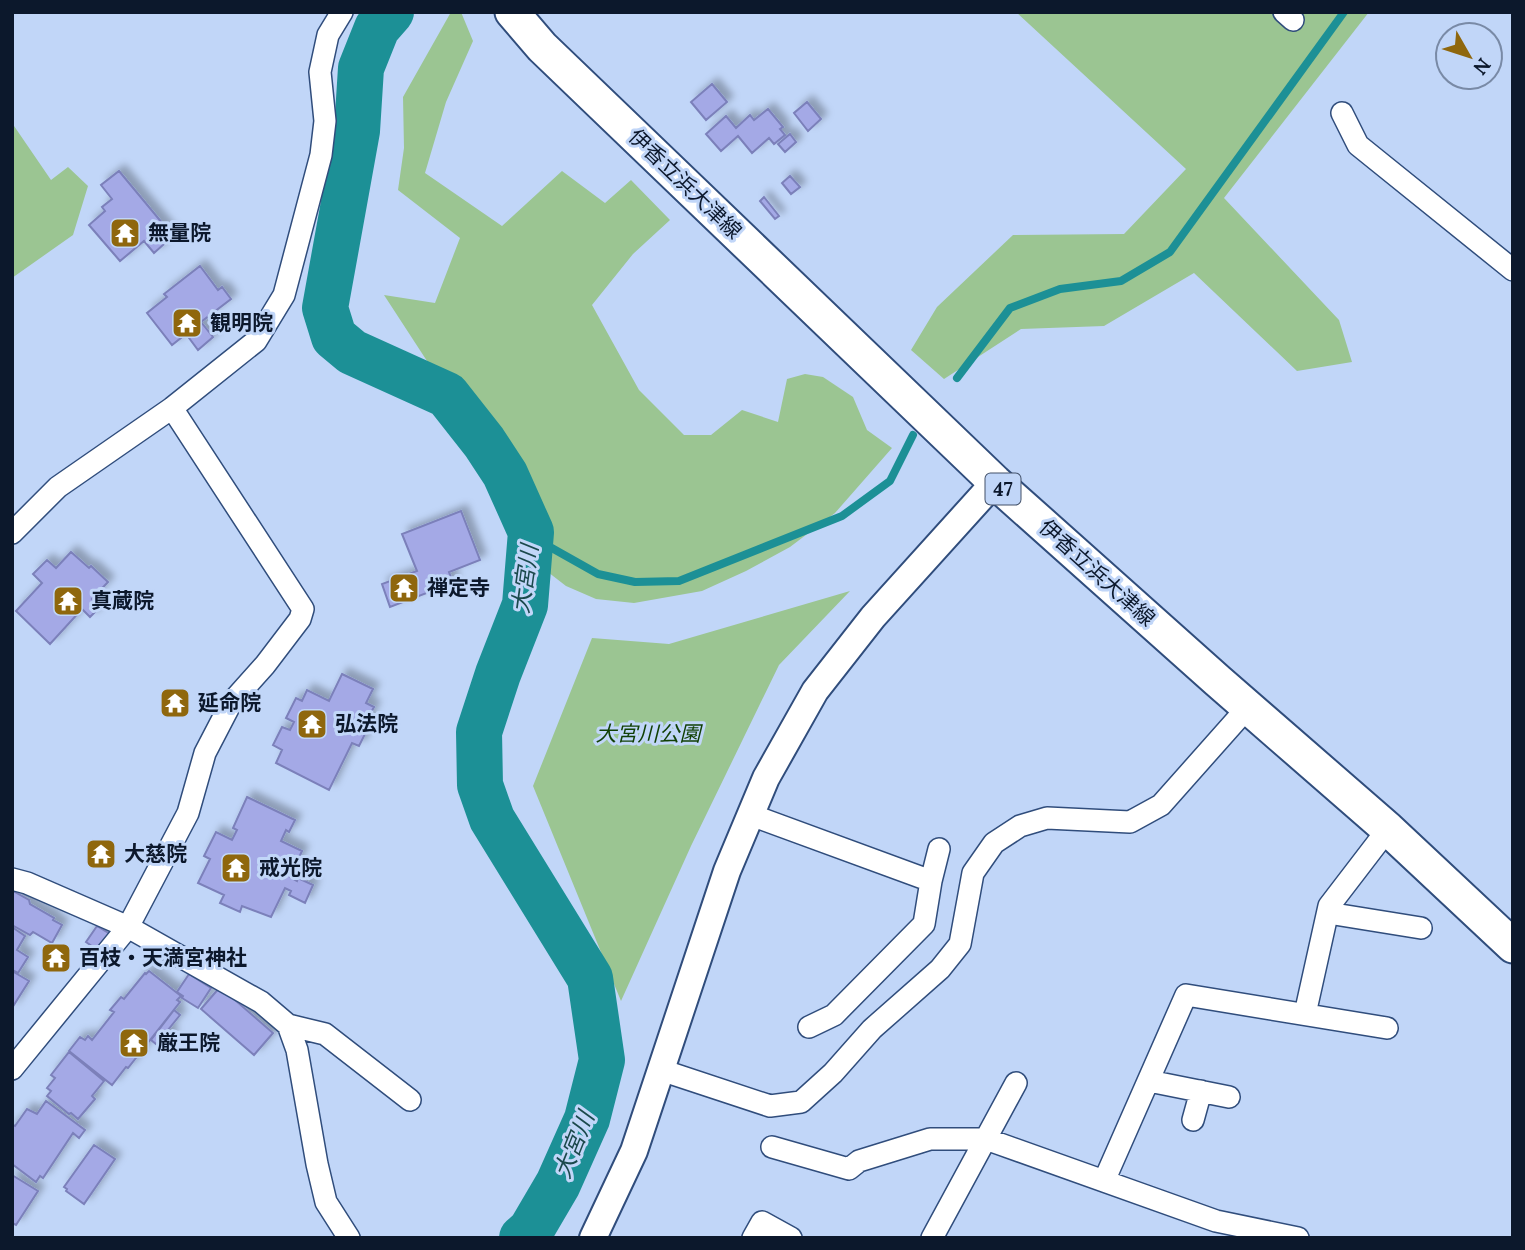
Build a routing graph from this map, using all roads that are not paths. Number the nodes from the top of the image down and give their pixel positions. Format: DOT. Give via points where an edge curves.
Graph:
graph roads {
  1 [pos="342,12"];
  2 [pos="512,12"];
  3 [pos="1342,113"];
  4 [pos="1513,270"];
  5 [pos="172,408"];
  6 [pos="995,482"];
  7 [pos="12,533"];
  8 [pos="1248,707"];
  9 [pos="751,815"];
  10 [pos="1388,829"];
  11 [pos="939,849"];
  12 [pos="12,879"];
  13 [pos="931,881"];
  14 [pos="1328,913"];
  15 [pos="128,927"];
  16 [pos="1421,928"];
  17 [pos="1513,946"];
  18 [pos="1305,1014"];
  19 [pos="288,1025"];
  20 [pos="809,1027"];
  21 [pos="1387,1028"];
  22 [pos="12,1069"];
  23 [pos="661,1070"];
  24 [pos="1149,1081"];
  25 [pos="1016,1083"];
  26 [pos="1201,1091"];
  27 [pos="1229,1097"];
  28 [pos="410,1100"];
  29 [pos="1192,1120"];
  30 [pos="986,1139"];
  31 [pos="772,1147"];
  32 [pos="1104,1181"];
  33 [pos="349,1238"];
  34 [pos="593,1238"];
  35 [pos="753,1238"];
  36 [pos="791,1238"];
  37 [pos="932,1238"];
  38 [pos="1298,1238"];
  1 -- 5 [label="street" via="328,35 320,72 325,121 321,155 284,295 256,341"];
  2 -- 6 [label="main road, 伊香立浜大津線 / 47" via="542,47"];
  3 -- 4 [label="street" via="1358,145"];
  5 -- 7 [label="street" via="58,486"];
  5 -- 15 [label="street" via="303,609 272,656 231,703 205,753 188,813"];
  6 -- 8 [label="main road, 伊香立浜大津線 / 47"];
  6 -- 9 [label="street" via="873,617 815,691 766,778"];
  8 -- 10 [label="main road, 伊香立浜大津線 / 47"];
  8 -- 23 [label="street" via="1161,805 1130,822 1047,818 1020,826 994,843 973,873 960,944 940,969 872,1029 801,1102 770,1106"];
  9 -- 13 [label="street"];
  9 -- 23 [label="street" via="727,872"];
  10 -- 14 [label="street"];
  10 -- 17 [label="main road, 伊香立浜大津線 / 47"];
  11 -- 13 [label="street"];
  12 -- 15 [label="street"];
  13 -- 20 [label="street" via="924,923 834,1015"];
  14 -- 16 [label="street"];
  14 -- 18 [label="street"];
  15 -- 19 [label="street" via="261,1002"];
  15 -- 22 [label="street"];
  18 -- 21 [label="street"];
  18 -- 24 [label="street" via="1186,995"];
  19 -- 28 [label="street" via="326,1034"];
  19 -- 33 [label="street" via="297,1050 326,1202"];
  23 -- 34 [label="street" via="634,1151"];
  24 -- 26 [label="street"];
  24 -- 32 [label="street"];
  25 -- 30 [label="street"];
  26 -- 27 [label="street"];
  26 -- 29 [label="street"];
  30 -- 31 [label="street" via="930,1139 859,1161 849,1169"];
  30 -- 32 [label="street"];
  30 -- 37 [label="street"];
  32 -- 38 [label="street" via="1216,1221"];
  35 -- 36 [label="street" via="762,1222"];
}
